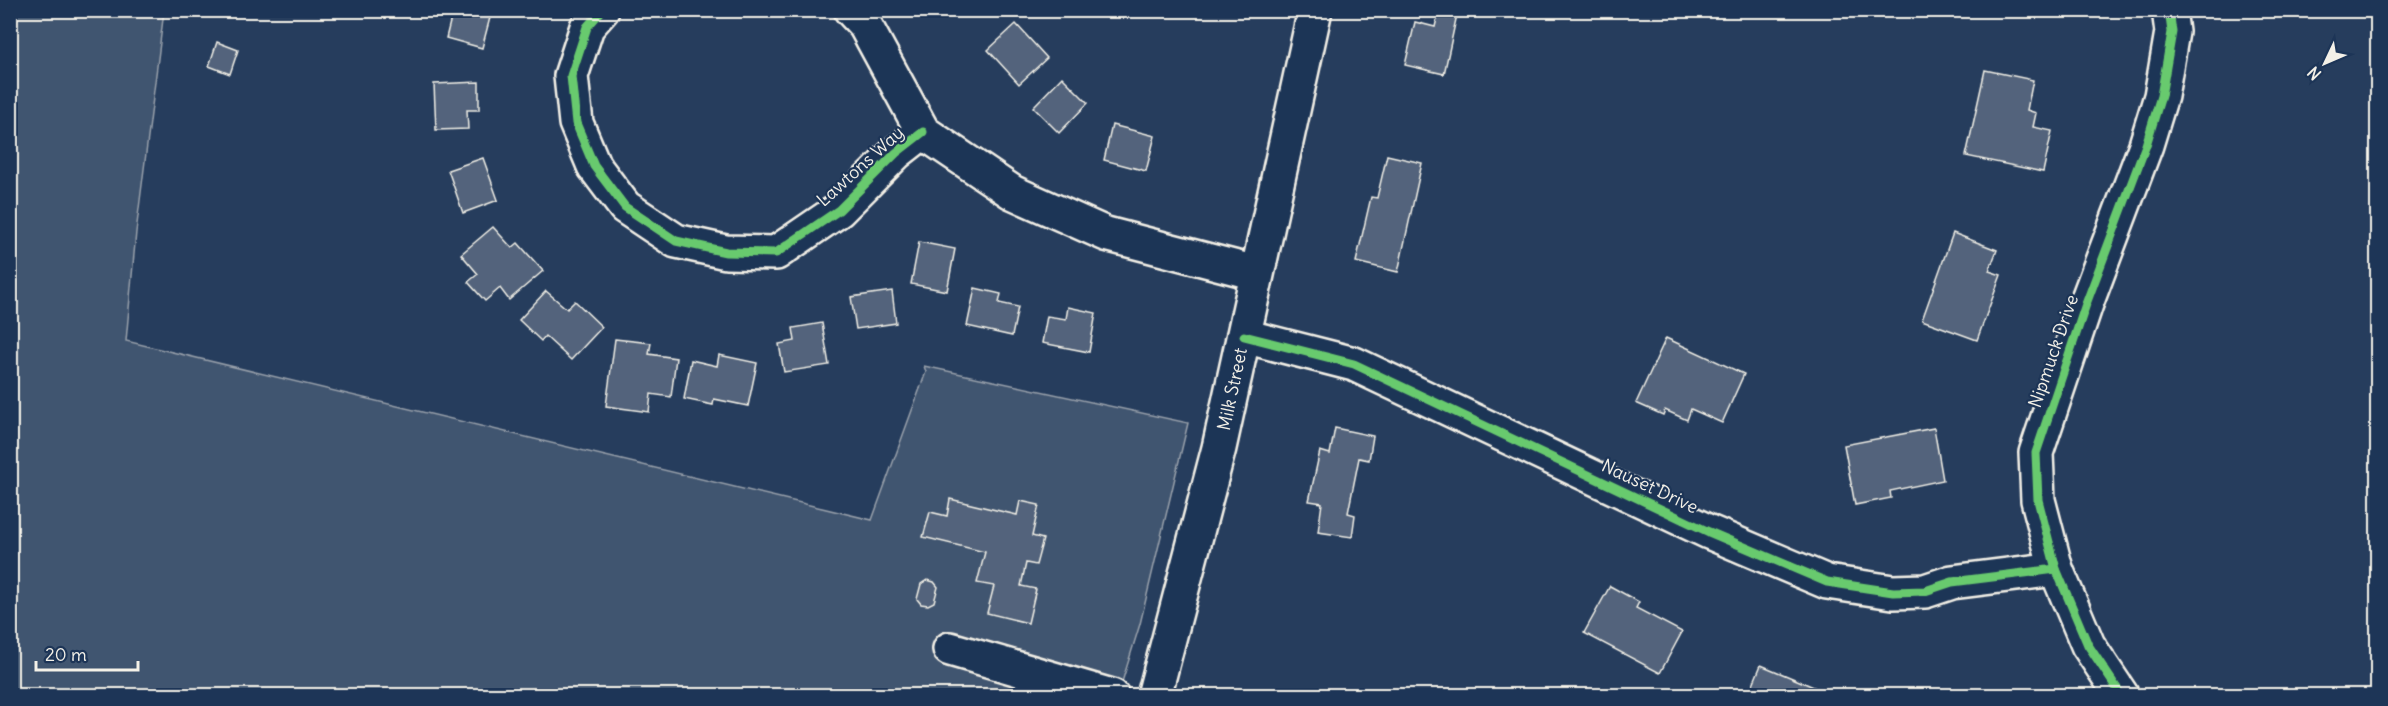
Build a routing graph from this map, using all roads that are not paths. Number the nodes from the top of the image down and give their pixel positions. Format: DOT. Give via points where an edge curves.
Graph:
graph roads {
  1 [pos="602,10"];
  2 [pos="851,10"];
  3 [pos="2169,10"];
  4 [pos="1308,12"];
  5 [pos="923,132"];
  6 [pos="1256,273"];
  7 [pos="1244,336"];
  8 [pos="2056,569"];
  9 [pos="950,649"];
  10 [pos="1112,696"];
  11 [pos="1154,696"];
  12 [pos="2122,696"];
  1 -- 5 [label="street, Lawtons Way" via="587,27 571,76 576,123 594,166 625,207 676,241 726,252 776,253 839,210"];
  2 -- 5 [label="street, Lawtons Way" via="865,25"];
  3 -- 8 [label="street, Nipmuck Drive" via="2172,32 2161,96 2036,453 2038,500"];
  4 -- 6 [label="street, Milk Street"];
  5 -- 6 [label="street, Lawtons Way" via="1012,192 1106,234"];
  6 -- 7 [label="street, Milk Street"];
  7 -- 8 [label="street, Nauset Drive" via="1354,364 1709,531 1827,582 1893,592 1925,591 1952,582"];
  7 -- 11 [label="street, Milk Street" via="1214,470"];
  8 -- 12 [label="street, Nipmuck Drive" via="2088,645"];
  9 -- 10 [label="street"];
}
